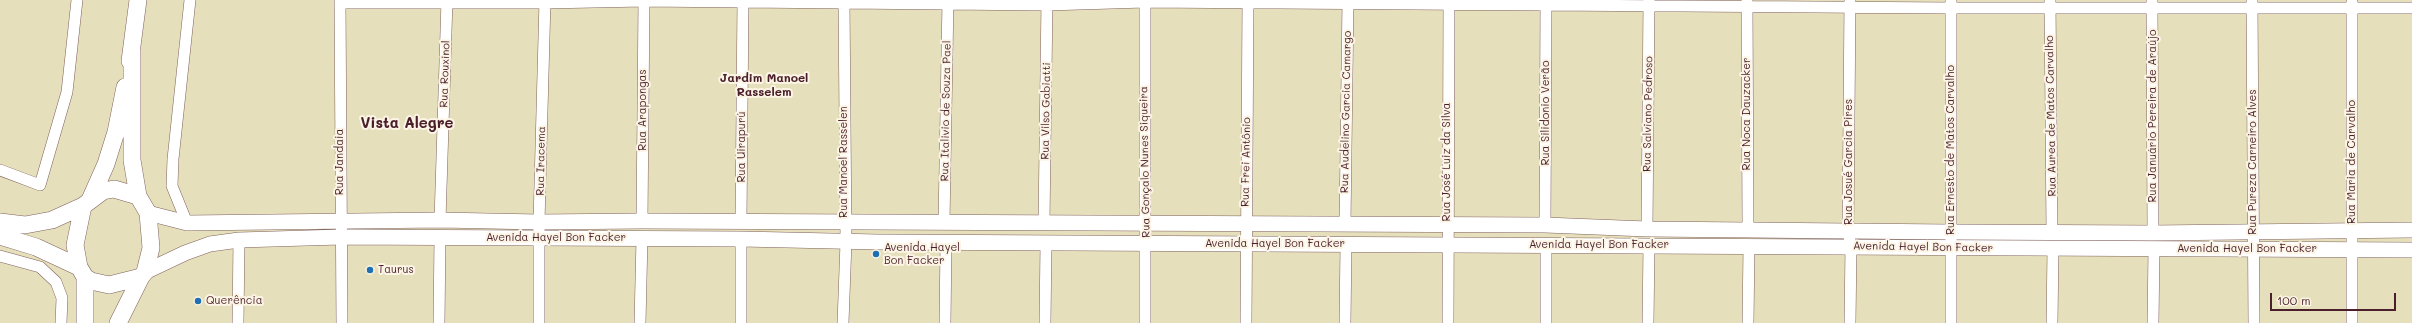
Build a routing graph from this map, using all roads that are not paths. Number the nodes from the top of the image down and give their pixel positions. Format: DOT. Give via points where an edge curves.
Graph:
graph roads {
  1 [pos="77,0"];
  2 [pos="138,0"];
  3 [pos="190,0"];
  4 [pos="644,0"];
  5 [pos="340,1"];
  6 [pos="447,1"];
  7 [pos="1145,1"];
  8 [pos="1248,1"];
  9 [pos="545,2"];
  10 [pos="743,2"];
  11 [pos="844,2"];
  12 [pos="948,2"];
  13 [pos="1047,2"];
  14 [pos="1348,2"];
  15 [pos="1449,2"];
  16 [pos="1546,2"];
  17 [pos="1649,3"];
  18 [pos="1747,3"];
  19 [pos="1850,3"];
  20 [pos="1951,4"];
  21 [pos="2050,4"];
  22 [pos="2152,4"];
  23 [pos="2252,4"];
  24 [pos="2352,4"];
  25 [pos="2412,8"];
  26 [pos="132,50"];
  27 [pos="0,170"];
  28 [pos="138,196"];
  29 [pos="86,203"];
  30 [pos="148,213"];
  31 [pos="341,220"];
  32 [pos="440,220"];
  33 [pos="642,221"];
  34 [pos="741,221"];
  35 [pos="0,222"];
  36 [pos="539,222"];
  37 [pos="844,222"];
  38 [pos="944,222"];
  39 [pos="1044,222"];
  40 [pos="187,223"];
  41 [pos="1144,223"];
  42 [pos="1246,224"];
  43 [pos="1345,224"];
  44 [pos="1447,225"];
  45 [pos="1545,225"];
  46 [pos="1647,229"];
  47 [pos="1748,229"];
  48 [pos="2412,230"];
  49 [pos="1848,231"];
  50 [pos="2253,231"];
  51 [pos="2352,231"];
  52 [pos="1950,232"];
  53 [pos="2052,232"];
  54 [pos="2153,233"];
  55 [pos="0,236"];
  56 [pos="341,237"];
  57 [pos="440,237"];
  58 [pos="642,238"];
  59 [pos="539,239"];
  60 [pos="741,239"];
  61 [pos="239,240"];
  62 [pos="846,242"];
  63 [pos="946,243"];
  64 [pos="1046,243"];
  65 [pos="1146,244"];
  66 [pos="1247,244"];
  67 [pos="1346,244"];
  68 [pos="1449,245"];
  69 [pos="1546,246"];
  70 [pos="1649,246"];
  71 [pos="1749,246"];
  72 [pos="1851,246"];
  73 [pos="1952,247"];
  74 [pos="2154,248"];
  75 [pos="2053,249"];
  76 [pos="2255,249"];
  77 [pos="2353,249"];
  78 [pos="2412,250"];
  79 [pos="0,256"];
  80 [pos="82,272"];
  81 [pos="143,275"];
  82 [pos="61,323"];
  83 [pos="85,323"];
  84 [pos="118,323"];
  85 [pos="238,323"];
  86 [pos="342,323"];
  87 [pos="439,323"];
  88 [pos="539,323"];
  89 [pos="640,323"];
  90 [pos="741,323"];
  91 [pos="843,323"];
  92 [pos="945,323"];
  93 [pos="1045,323"];
  94 [pos="1145,323"];
  95 [pos="1246,323"];
  96 [pos="1345,323"];
  97 [pos="1448,323"];
  98 [pos="1546,323"];
  99 [pos="1648,323"];
  100 [pos="1748,323"];
  101 [pos="1850,323"];
  102 [pos="1951,323"];
  103 [pos="2052,323"];
  104 [pos="2153,323"];
  105 [pos="2254,323"];
  106 [pos="2352,323"];
  1 -- 27 [label="street" via="66,92 40,185"];
  2 -- 26 [label="highway"];
  3 -- 40 [label="street" via="172,186"];
  4 -- 9 [label="street"];
  4 -- 10 [label="street"];
  4 -- 33 [label="street, Rua Arapongas"];
  5 -- 6 [label="street"];
  5 -- 31 [label="street, Rua Jandaia"];
  6 -- 9 [label="street"];
  6 -- 32 [label="street, Rua Rouxinol"];
  7 -- 8 [label="street"];
  7 -- 13 [label="street"];
  7 -- 41 [label="street, Rua Gonçalo Nunes Siqueira"];
  8 -- 14 [label="street"];
  8 -- 42 [label="street, Rua Frei Antônio"];
  9 -- 36 [label="street, Rua Iracema"];
  10 -- 11 [label="street"];
  10 -- 34 [label="street, Rua Uirapurú"];
  11 -- 12 [label="street"];
  11 -- 37 [label="street, Rua Manoel Rasselen"];
  12 -- 13 [label="street"];
  12 -- 38 [label="street, Rua Italivio de Souza Pael"];
  13 -- 39 [label="street, Rua Vilso Gabiatti"];
  14 -- 15 [label="street"];
  14 -- 43 [label="street, Rua Audelino Garcia Camargo"];
  15 -- 16 [label="street"];
  15 -- 44 [label="street, Rua José Luiz da Silva"];
  16 -- 17 [label="street"];
  16 -- 45 [label="street, Rua Silidonio Verão"];
  17 -- 18 [label="street"];
  17 -- 46 [label="street, Rua Salviano Pedroso"];
  18 -- 19 [label="street"];
  18 -- 47 [label="street, Rua Noca Dauzacker"];
  19 -- 20 [label="street"];
  19 -- 49 [label="street, Rua Josué Garcia Pires"];
  20 -- 21 [label="street"];
  20 -- 52 [label="street, Rua Ernesto de Matos Carvalho"];
  21 -- 22 [label="street"];
  21 -- 53 [label="street, Rua Aurea de Matos Carvalho"];
  22 -- 23 [label="street"];
  22 -- 54 [label="street, Rua Januário Pereira de Araújo"];
  23 -- 24 [label="street"];
  23 -- 50 [label="street, Rua Pureza Carneiro Alves"];
  24 -- 25 [label="street"];
  24 -- 51 [label="street, Rua Maria de Carvalho"];
  26 -- 28 [label="highway" via="132,160"];
  26 -- 29 [label="highway" via="116,132 106,164"];
  28 -- 29 [label="highway" via="114,189"];
  28 -- 30 [label="highway"];
  29 -- 35 [label="highway" via="36,224"];
  29 -- 80 [label="highway" via="75,245"];
  30 -- 40 [label="main road, Avenida Hayel Bon Facker"];
  30 -- 81 [label="highway" via="152,248"];
  31 -- 32 [label="main road, Avenida Hayel Bon Facker"];
  31 -- 40 [label="main road, Avenida Hayel Bon Facker"];
  31 -- 56 [label="street, Rua Jandaia"];
  32 -- 36 [label="main road, Avenida Hayel Bon Facker"];
  33 -- 34 [label="main road, Avenida Hayel Bon Facker"];
  33 -- 36 [label="main road, Avenida Hayel Bon Facker"];
  34 -- 37 [label="main road, Avenida Hayel Bon Facker"];
  36 -- 59 [label="street, Rua Iracema"];
  37 -- 38 [label="main road, Avenida Hayel Bon Facker"];
  37 -- 62 [label="street, Rua Manoel Rasselen"];
  38 -- 39 [label="main road, Avenida Hayel Bon Facker"];
  39 -- 41 [label="main road, Avenida Hayel Bon Facker"];
  41 -- 42 [label="main road, Avenida Hayel Bon Facker"];
  41 -- 65 [label="street, Rua Gonçalo Nunes Siqueira"];
  42 -- 43 [label="main road, Avenida Hayel Bon Facker"];
  42 -- 66 [label="street, Rua Frei Antônio"];
  43 -- 44 [label="main road, Avenida Hayel Bon Facker"];
  44 -- 45 [label="main road, Avenida Hayel Bon Facker"];
  44 -- 68 [label="street, Rua José Luiz da Silva"];
  45 -- 46 [label="main road, Avenida Hayel Bon Facker"];
  46 -- 47 [label="main road, Avenida Hayel Bon Facker"];
  47 -- 49 [label="main road, Avenida Hayel Bon Facker"];
  48 -- 51 [label="main road, Avenida Hayel Bon Facker"];
  49 -- 52 [label="main road, Avenida Hayel Bon Facker"];
  49 -- 72 [label="street, Rua Josué Garcia Pires"];
  50 -- 51 [label="main road, Avenida Hayel Bon Facker"];
  50 -- 54 [label="main road, Avenida Hayel Bon Facker"];
  50 -- 76 [label="street, Rua Pureza Carneiro Alves"];
  51 -- 77 [label="street, Rua Maria de Carvalho"];
  52 -- 53 [label="main road, Avenida Hayel Bon Facker"];
  52 -- 73 [label="street, Rua Ernesto de Matos Carvalho"];
  53 -- 54 [label="main road, Avenida Hayel Bon Facker"];
  55 -- 80 [label="highway" via="36,246"];
  56 -- 57 [label="main road, Avenida Hayel Bon Facker"];
  56 -- 61 [label="main road, Avenida Hayel Bon Facker"];
  56 -- 86 [label="street, Rua Jandaia"];
  57 -- 59 [label="main road, Avenida Hayel Bon Facker"];
  57 -- 87 [label="street"];
  58 -- 59 [label="main road, Avenida Hayel Bon Facker"];
  58 -- 60 [label="main road, Avenida Hayel Bon Facker"];
  58 -- 89 [label="street"];
  59 -- 88 [label="street, Rua Iracema"];
  60 -- 62 [label="main road, Avenida Hayel Bon Facker"];
  60 -- 90 [label="street"];
  61 -- 81 [label="main road, Avenida Hayel Bon Facker" via="210,244 185,253"];
  61 -- 85 [label="street"];
  62 -- 63 [label="main road, Avenida Hayel Bon Facker"];
  62 -- 91 [label="street, Rua Manoel Rasselen"];
  63 -- 64 [label="main road, Avenida Hayel Bon Facker"];
  63 -- 92 [label="street"];
  64 -- 65 [label="main road, Avenida Hayel Bon Facker"];
  64 -- 93 [label="street"];
  65 -- 66 [label="main road, Avenida Hayel Bon Facker"];
  65 -- 94 [label="street, Rua Gonçalo Nunes Siqueira"];
  66 -- 67 [label="main road, Avenida Hayel Bon Facker"];
  66 -- 95 [label="street, Rua Frei Antônio"];
  67 -- 68 [label="main road, Avenida Hayel Bon Facker"];
  67 -- 96 [label="street"];
  68 -- 69 [label="main road, Avenida Hayel Bon Facker"];
  68 -- 97 [label="street, Rua José Luiz da Silva"];
  69 -- 70 [label="main road, Avenida Hayel Bon Facker"];
  69 -- 98 [label="street"];
  70 -- 71 [label="main road, Avenida Hayel Bon Facker"];
  70 -- 99 [label="street"];
  71 -- 72 [label="main road, Avenida Hayel Bon Facker"];
  71 -- 100 [label="street"];
  72 -- 73 [label="main road, Avenida Hayel Bon Facker"];
  72 -- 101 [label="street, Rua Josué Garcia Pires"];
  73 -- 75 [label="main road, Avenida Hayel Bon Facker"];
  73 -- 102 [label="street, Rua Ernesto de Matos Carvalho"];
  74 -- 75 [label="main road, Avenida Hayel Bon Facker"];
  74 -- 76 [label="main road, Avenida Hayel Bon Facker"];
  74 -- 104 [label="street"];
  75 -- 103 [label="street"];
  76 -- 77 [label="main road, Avenida Hayel Bon Facker"];
  76 -- 105 [label="street, Rua Pureza Carneiro Alves"];
  77 -- 78 [label="main road, Avenida Hayel Bon Facker"];
  77 -- 106 [label="street, Rua Maria de Carvalho"];
  79 -- 82 [label="street" via="40,267 56,282 62,298"];
  80 -- 81 [label="highway" via="91,281 109,285"];
  80 -- 83 [label="highway"];
  81 -- 84 [label="highway"];
}
